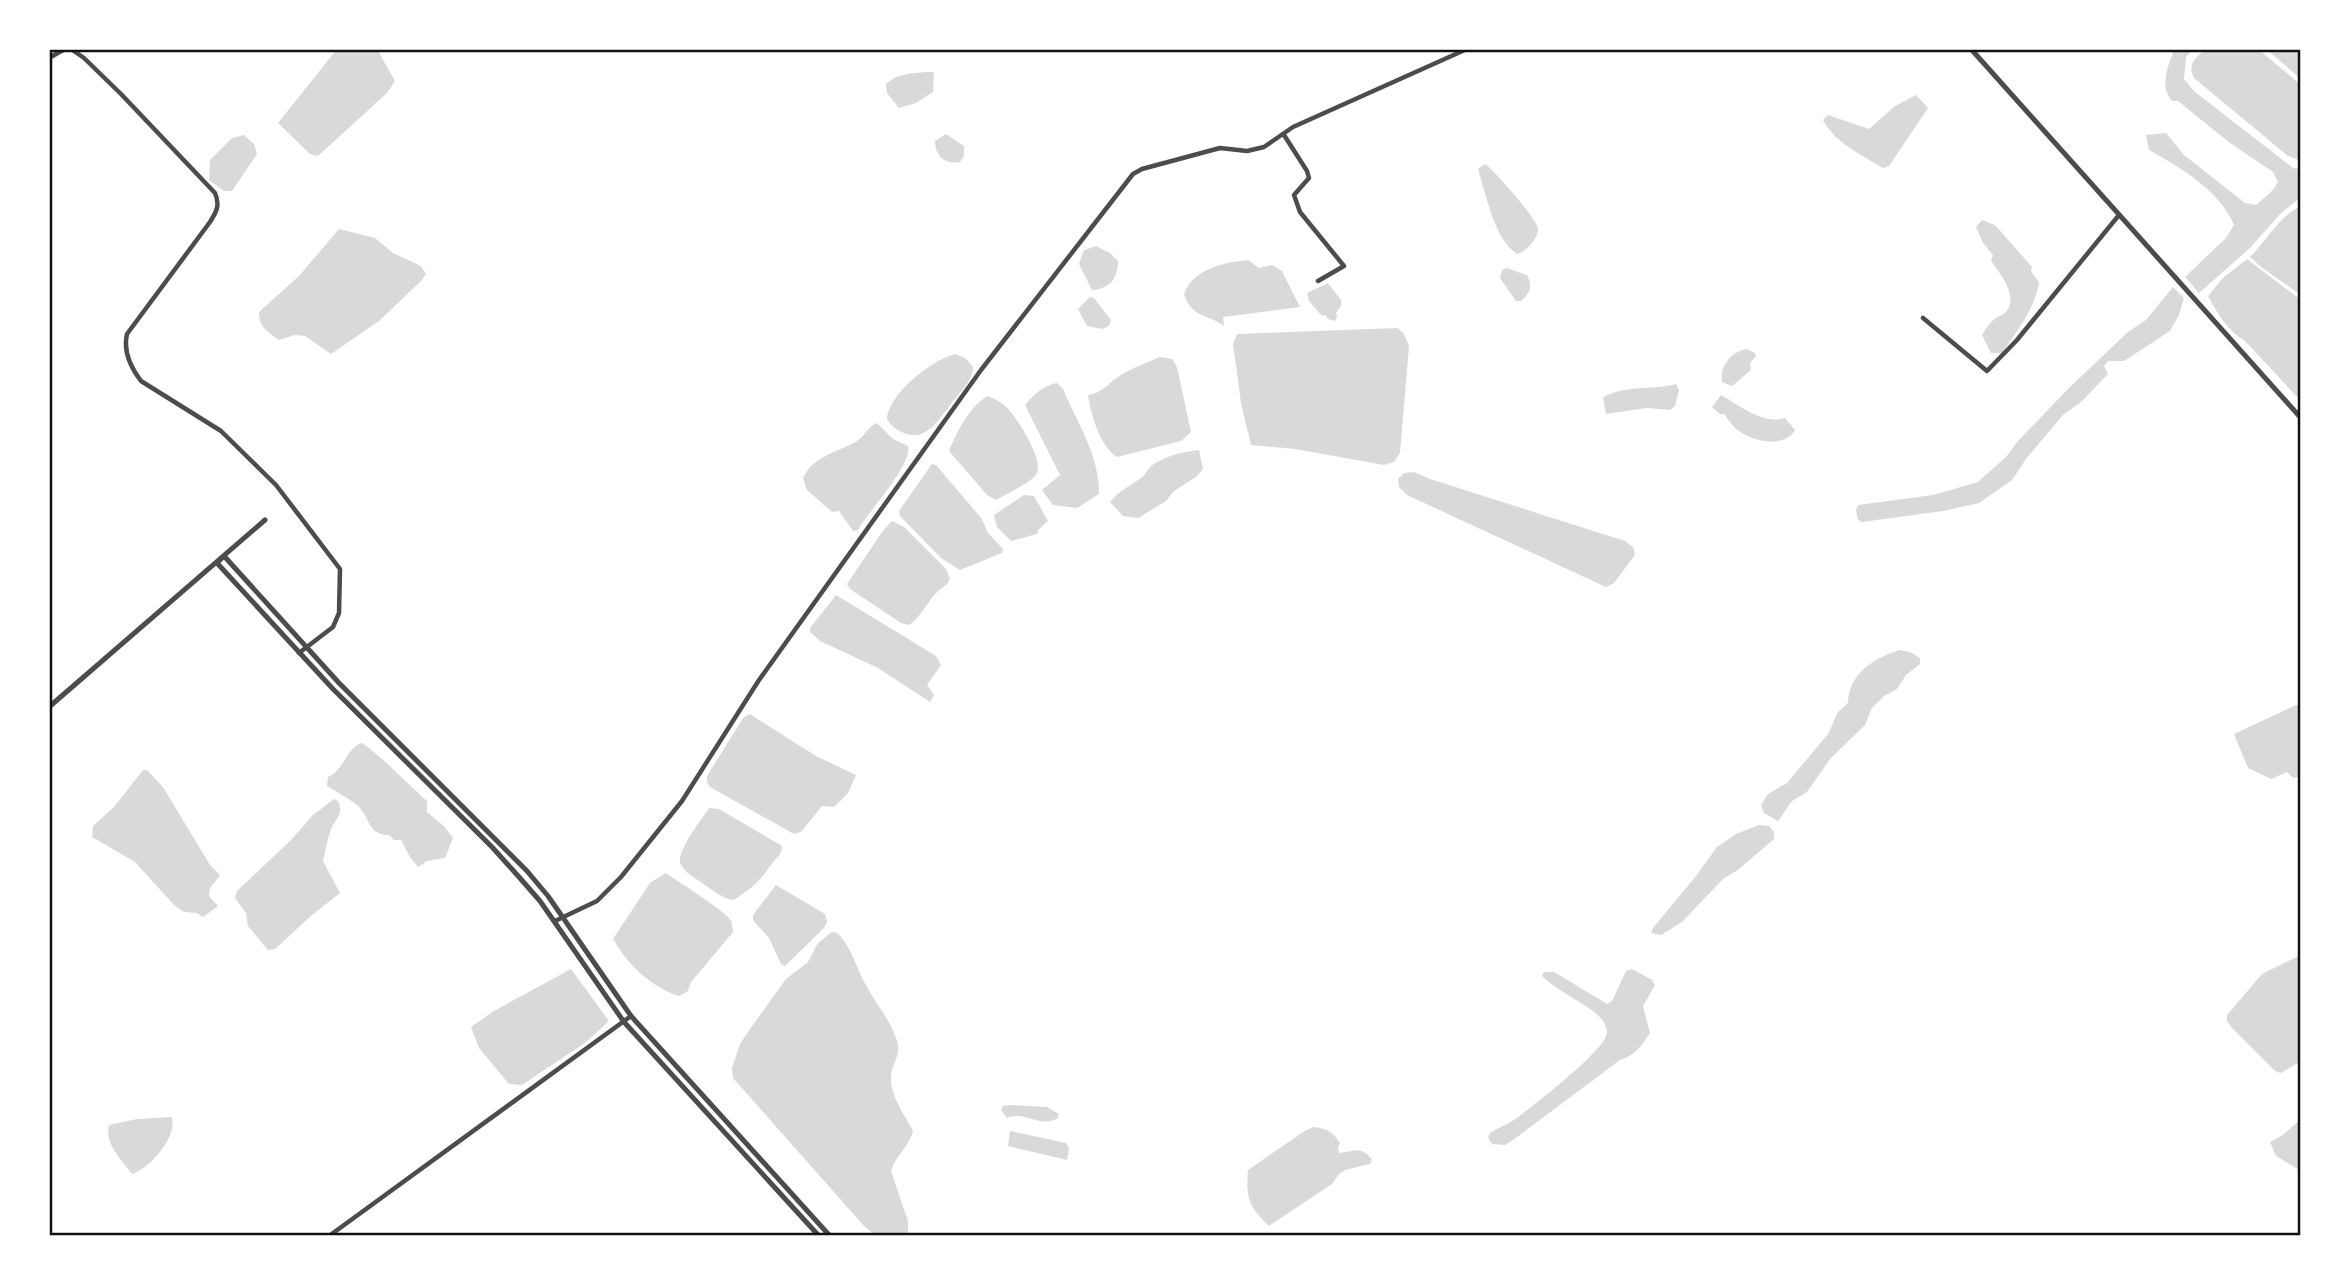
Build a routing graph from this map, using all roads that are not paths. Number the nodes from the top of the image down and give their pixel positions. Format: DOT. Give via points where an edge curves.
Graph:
graph roads {
  1 [pos="65,49"];
  2 [pos="71,49"];
  3 [pos="1467,49"];
  4 [pos="1971,49"];
  5 [pos="49,58"];
  6 [pos="1284,135"];
  7 [pos="2119,215"];
  8 [pos="1318,281"];
  9 [pos="1923,318"];
  10 [pos="2301,418"];
  11 [pos="265,520"];
  12 [pos="306,647"];
  13 [pos="299,653"];
  14 [pos="49,707"];
  15 [pos="563,917"];
  16 [pos="555,921"];
  17 [pos="631,1016"];
  18 [pos="624,1022"];
  19 [pos="329,1236"];
  20 [pos="819,1236"];
  21 [pos="830,1236"];
  1 -- 5 [label="street"];
  2 -- 12 [label="street" via="139,113 219,201 210,222 127,334 125,343 141,381 221,431 276,485 340,569 339,613 333,627"];
  3 -- 6 [label="street"];
  4 -- 7 [label="street"];
  6 -- 8 [label="street" via="1309,178 1294,195 1295,203 1344,266"];
  6 -- 15 [label="street" via="1264,147 1247,151 1220,148 1133,174 973,381 760,680 682,802 597,901"];
  7 -- 9 [label="street" via="1987,371"];
  7 -- 10 [label="street"];
  11 -- 14 [label="street"];
  12 -- 13 [label="street"];
  12 -- 13 [label="street" via="224,556 217,563"];
  12 -- 15 [label="street" via="498,840"];
  13 -- 16 [label="street" via="492,847"];
  15 -- 16 [label="street"];
  15 -- 17 [label="street"];
  16 -- 18 [label="street"];
  17 -- 18 [label="street"];
  17 -- 21 [label="street"];
  18 -- 19 [label="street"];
  18 -- 20 [label="street"];
}
